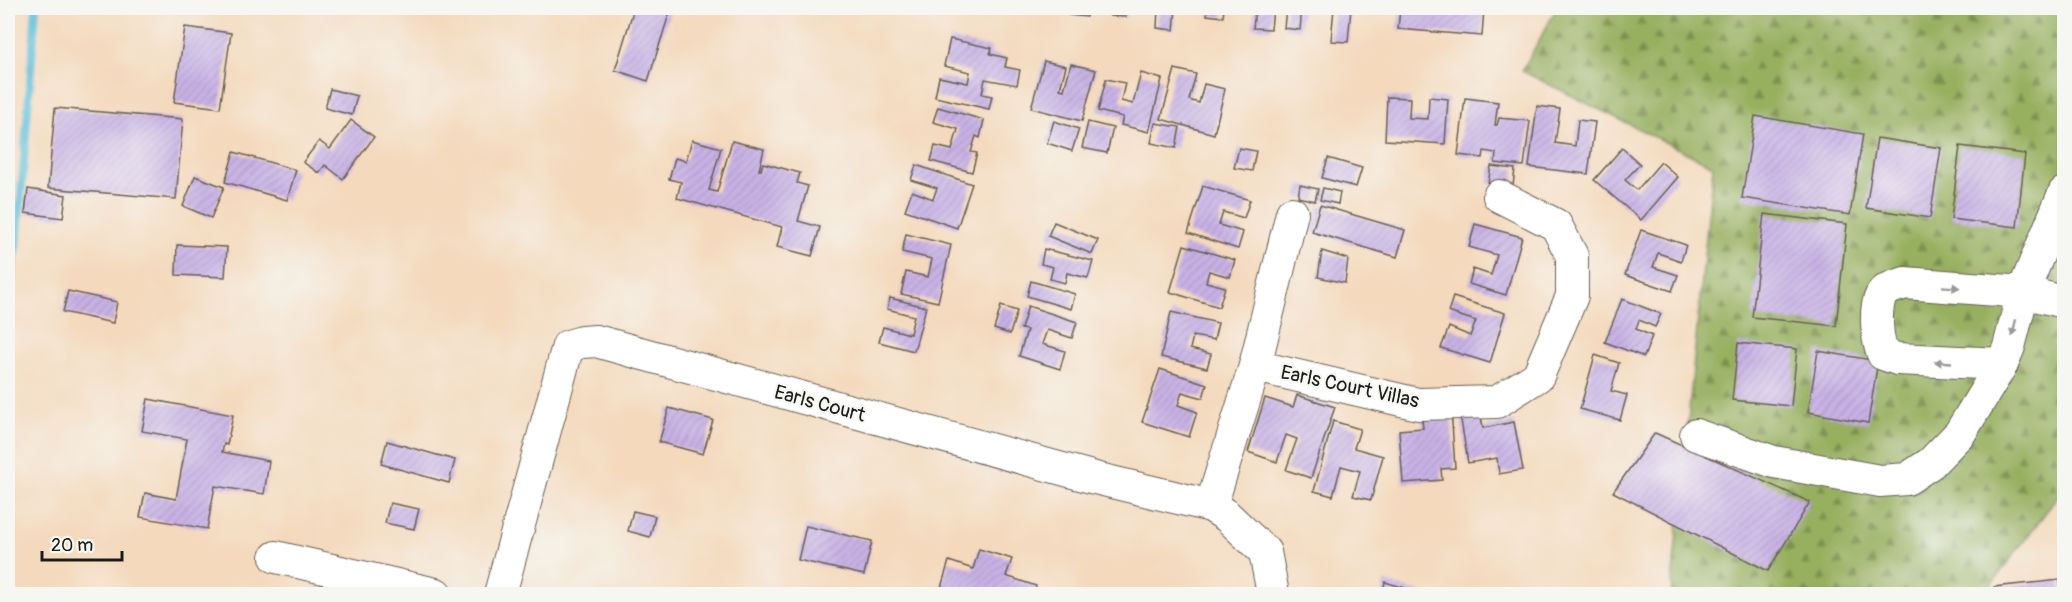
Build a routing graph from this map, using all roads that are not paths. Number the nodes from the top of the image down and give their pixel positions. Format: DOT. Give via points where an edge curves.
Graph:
graph roads {
  1 [pos="2064,193"];
  2 [pos="1499,196"];
  3 [pos="1292,213"];
  4 [pos="2022,292"];
  5 [pos="2064,302"];
  6 [pos="2002,364"];
  7 [pos="1256,366"];
  8 [pos="1696,435"];
  9 [pos="1211,506"];
  10 [pos="276,557"];
  11 [pos="436,594"];
  12 [pos="500,594"];
  13 [pos="1273,594"];
  1 -- 4 [label="street"];
  2 -- 7 [label="street, Earls Court Villas" via="1556,225 1572,256 1572,296 1538,376 1497,402 1418,404"];
  3 -- 7 [label="street"];
  4 -- 5 [label="street"];
  4 -- 6 [label="street, one-way"];
  6 -- 4 [label="street, one-way" via="1897,359 1883,354 1878,344 1878,303 1883,293 1905,283"];
  6 -- 8 [label="street" via="1959,433 1931,463 1907,479 1880,481 1774,462"];
  7 -- 9 [label="street, Earls Court Villas"];
  9 -- 12 [label="street, Earls Court" via="1095,478 596,341 582,342 568,346"];
  9 -- 13 [label="street, Earls Court" via="1265,552"];
  10 -- 11 [label="street"];
}
